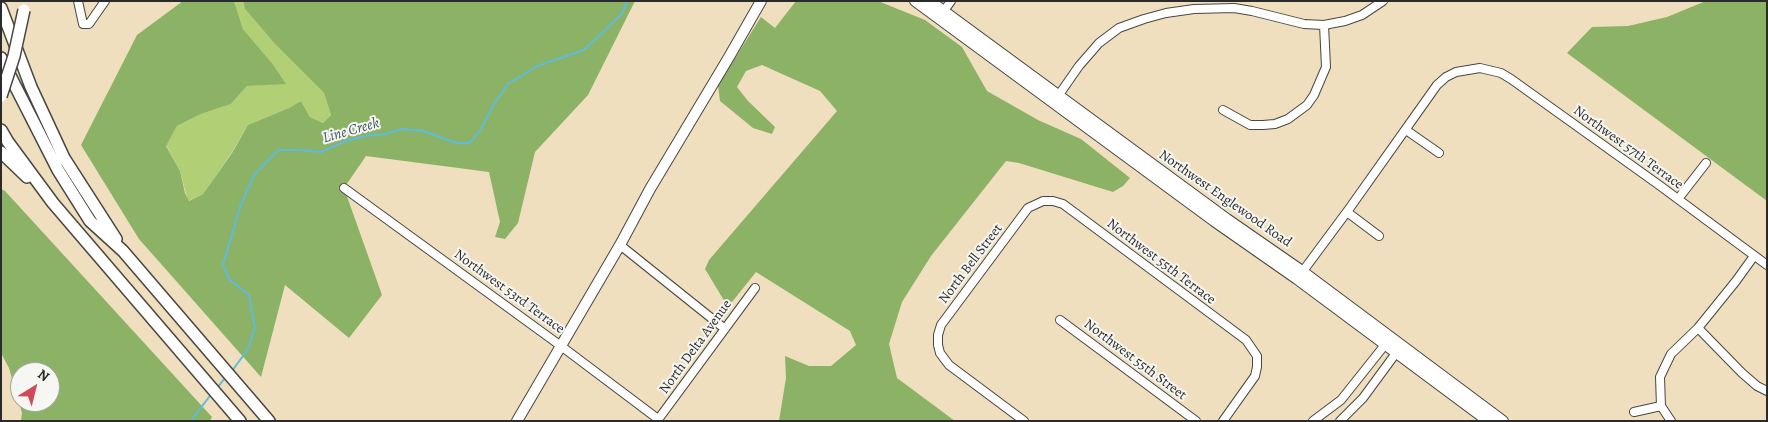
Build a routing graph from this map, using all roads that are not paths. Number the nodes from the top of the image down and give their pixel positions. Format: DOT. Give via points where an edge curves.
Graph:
graph roads {
  1 [pos="78,1"];
  2 [pos="105,1"];
  3 [pos="760,1"];
  4 [pos="915,1"];
  5 [pos="930,1"];
  6 [pos="952,1"];
  7 [pos="1382,1"];
  8 [pos="24,5"];
  9 [pos="1,8"];
  10 [pos="941,15"];
  11 [pos="1324,25"];
  12 [pos="1,58"];
  13 [pos="1,96"];
  14 [pos="1055,99"];
  15 [pos="1223,110"];
  16 [pos="1,130"];
  17 [pos="1406,130"];
  18 [pos="1,152"];
  19 [pos="1439,153"];
  20 [pos="1706,163"];
  21 [pos="344,188"];
  22 [pos="1678,200"];
  23 [pos="1043,201"];
  24 [pos="52,202"];
  25 [pos="1347,212"];
  26 [pos="1379,236"];
  27 [pos="620,245"];
  28 [pos="123,251"];
  29 [pos="1754,256"];
  30 [pos="1767,265"];
  31 [pos="1300,275"];
  32 [pos="755,288"];
  33 [pos="1060,320"];
  34 [pos="1698,328"];
  35 [pos="725,330"];
  36 [pos="1388,341"];
  37 [pos="561,346"];
  38 [pos="1399,349"];
  39 [pos="1767,391"];
  40 [pos="1661,406"];
  41 [pos="1634,412"];
  42 [pos="237,417"];
  43 [pos="657,420"];
  44 [pos="270,421"];
  45 [pos="517,421"];
  46 [pos="1024,421"];
  47 [pos="1196,421"];
  48 [pos="1223,421"];
  49 [pos="1313,421"];
  50 [pos="1340,421"];
  51 [pos="1488,421"];
  52 [pos="1503,421"];
  53 [pos="1671,421"];
  1 -- 2 [label="street" via="83,24 89,24"];
  3 -- 27 [label="main road"];
  4 -- 10 [label="main road, Northwest Englewood Road"];
  5 -- 10 [label="main road, Northwest Englewood Road"];
  6 -- 10 [label="street"];
  7 -- 11 [label="street" via="1362,15"];
  8 -- 13 [label="highway, bridge" via="14,56"];
  9 -- 28 [label="highway" via="30,87 64,158"];
  10 -- 14 [label="main road, Northwest Englewood Road"];
  11 -- 14 [label="street" via="1304,24 1234,8 1194,9 1144,19 1119,28 1099,43"];
  11 -- 15 [label="street" via="1326,67 1307,105 1288,119 1263,125 1250,125"];
  12 -- 28 [label="highway" via="58,170 90,221"];
  14 -- 31 [label="main road, Northwest Englewood Road"];
  16 -- 24 [label="highway"];
  17 -- 19 [label="street"];
  17 -- 22 [label="street, Northwest 57th Terrace" via="1446,77 1468,69 1490,70 1511,80"];
  17 -- 25 [label="street"];
  18 -- 24 [label="highway"];
  20 -- 22 [label="street"];
  21 -- 37 [label="street, Northwest 53rd Terrace"];
  22 -- 29 [label="street, Northwest 57th Terrace"];
  23 -- 46 [label="street, North Bell Street" via="1028,208 941,325 938,345 949,365"];
  23 -- 48 [label="street, Northwest 55th Terrace" via="1063,204 1246,340 1257,356 1255,376"];
  24 -- 42 [label="highway"];
  25 -- 26 [label="street"];
  25 -- 31 [label="street"];
  27 -- 35 [label="street"];
  27 -- 37 [label="main road"];
  28 -- 44 [label="highway"];
  29 -- 30 [label="street, Northwest 57th Terrace"];
  29 -- 34 [label="street"];
  31 -- 36 [label="main road, Northwest Englewood Road"];
  32 -- 35 [label="street, North Delta Avenue"];
  33 -- 47 [label="street, Northwest 55th Street"];
  34 -- 39 [label="street" via="1742,373"];
  34 -- 40 [label="street" via="1671,354 1660,377"];
  35 -- 43 [label="street, North Delta Avenue"];
  36 -- 38 [label="main road, Northwest Englewood Road"];
  36 -- 49 [label="street" via="1341,400"];
  37 -- 43 [label="street, Northwest 53rd Terrace"];
  37 -- 45 [label="main road"];
  38 -- 50 [label="street" via="1363,398"];
  38 -- 51 [label="main road, Northwest Englewood Road"];
  38 -- 52 [label="main road, Northwest Englewood Road"];
  40 -- 41 [label="street"];
  40 -- 53 [label="street"];
}
